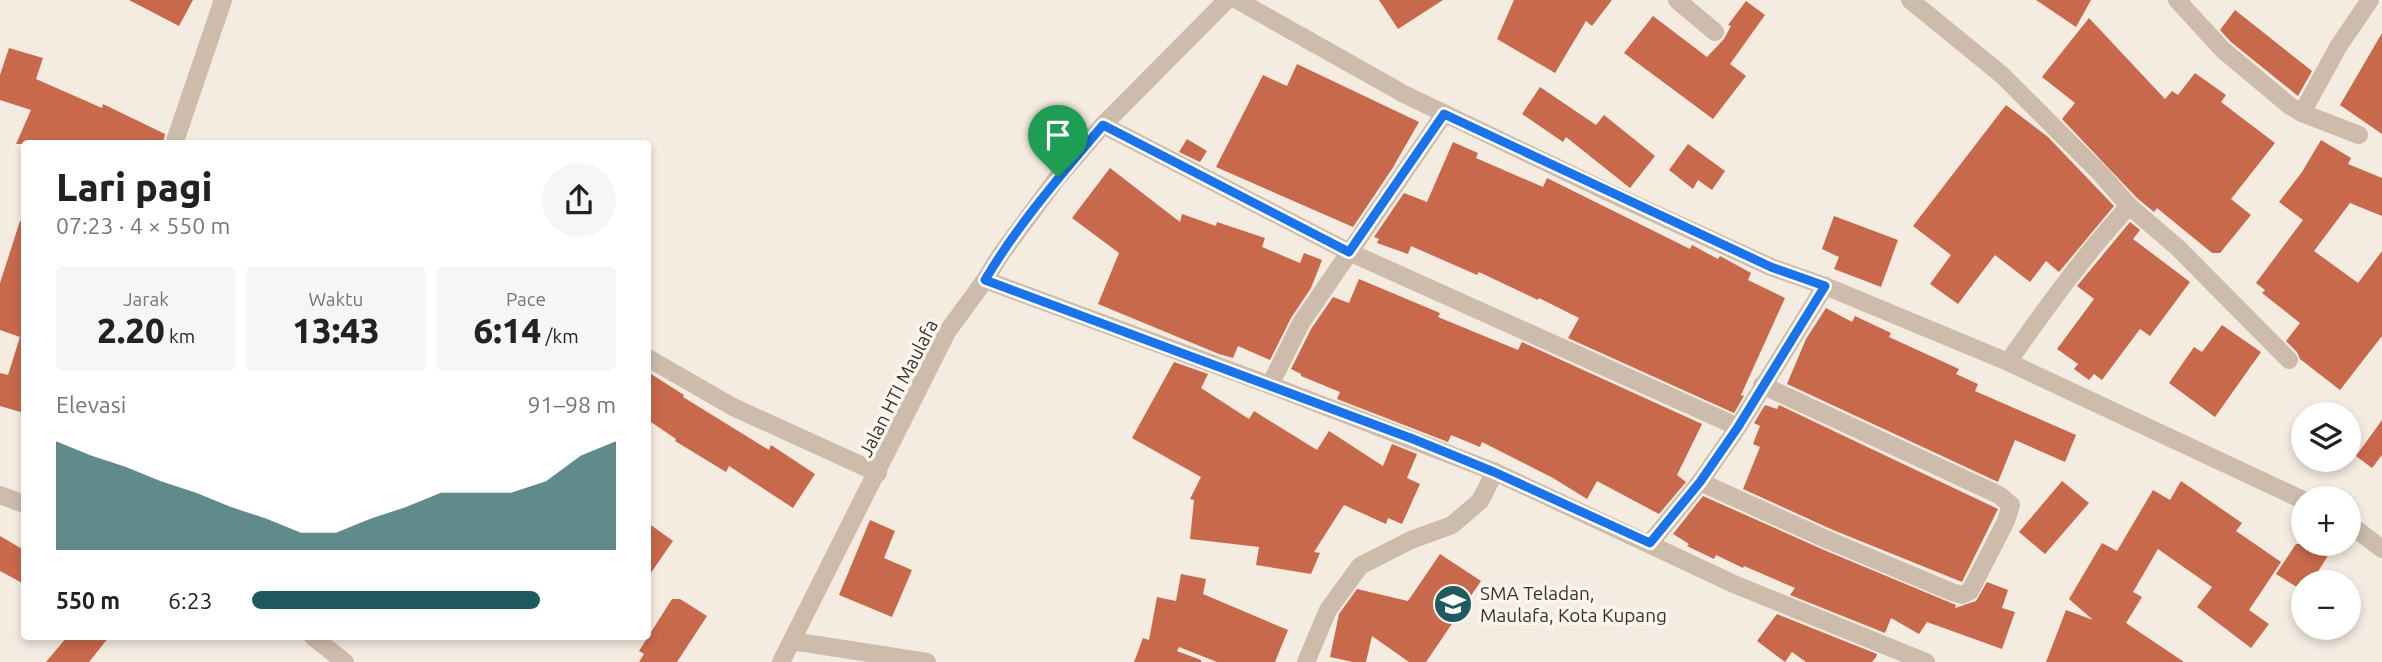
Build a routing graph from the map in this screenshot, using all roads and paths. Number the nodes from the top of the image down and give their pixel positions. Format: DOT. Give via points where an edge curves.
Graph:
graph roads {
  1 [pos="223,0"];
  2 [pos="1227,0"];
  3 [pos="1237,0"];
  4 [pos="1677,0"];
  5 [pos="1910,0"];
  6 [pos="2177,0"];
  7 [pos="2370,0"];
  8 [pos="1715,32"];
  9 [pos="2302,113"];
  10 [pos="1444,114"];
  11 [pos="1103,125"];
  12 [pos="2359,135"];
  13 [pos="175,140"];
  14 [pos="2129,206"];
  15 [pos="1349,252"];
  16 [pos="985,280"];
  17 [pos="1825,286"];
  18 [pos="651,360"];
  19 [pos="2289,360"];
  20 [pos="2008,362"];
  21 [pos="1270,385"];
  22 [pos="1762,385"];
  23 [pos="1738,427"];
  24 [pos="1494,472"];
  25 [pos="877,473"];
  26 [pos="1700,482"];
  27 [pos="2291,494"];
  28 [pos="0,495"];
  29 [pos="21,503"];
  30 [pos="2361,533"];
  31 [pos="1650,543"];
  32 [pos="2382,549"];
  33 [pos="317,640"];
  34 [pos="792,641"];
  35 [pos="345,662"];
  36 [pos="781,662"];
  37 [pos="927,662"];
  38 [pos="1306,662"];
  39 [pos="1926,662"];
  1 -- 13 [label="street"];
  2 -- 11 [label="street, Jalan HTI Maulafa"];
  3 -- 10 [label="street"];
  4 -- 8 [label="street"];
  5 -- 14 [label="street" via="2002,75"];
  6 -- 9 [label="street" via="2223,50"];
  7 -- 9 [label="street"];
  9 -- 12 [label="street"];
  10 -- 15 [label="street"];
  10 -- 17 [label="street" via="1759,261"];
  11 -- 15 [label="street"];
  11 -- 16 [label="street, Jalan HTI Maulafa" via="1050,188"];
  14 -- 19 [label="street" via="2177,247"];
  14 -- 20 [label="street" via="2056,293"];
  15 -- 21 [label="street" via="1301,323"];
  15 -- 23 [label="street"];
  16 -- 21 [label="street"];
  16 -- 25 [label="street, Jalan HTI Maulafa" via="947,332"];
  17 -- 20 [label="street"];
  17 -- 22 [label="street"];
  18 -- 25 [label="street" via="733,407"];
  20 -- 27 [label="street"];
  21 -- 24 [label="street"];
  22 -- 23 [label="street"];
  22 -- 26 [label="street" via="1999,495 2011,505 1970,592 1952,592"];
  23 -- 26 [label="street"];
  24 -- 31 [label="street"];
  24 -- 38 [label="street" via="1479,501 1452,525 1360,566 1328,610"];
  25 -- 34 [label="street, Jalan HTI Maulafa"];
  26 -- 31 [label="street"];
  28 -- 29 [label="street"];
  30 -- 32 [label="street"];
  31 -- 39 [label="street" via="1736,585"];
  33 -- 35 [label="street"];
  34 -- 36 [label="street, Jalan HTI Maulafa"];
  34 -- 37 [label="street"];
}
